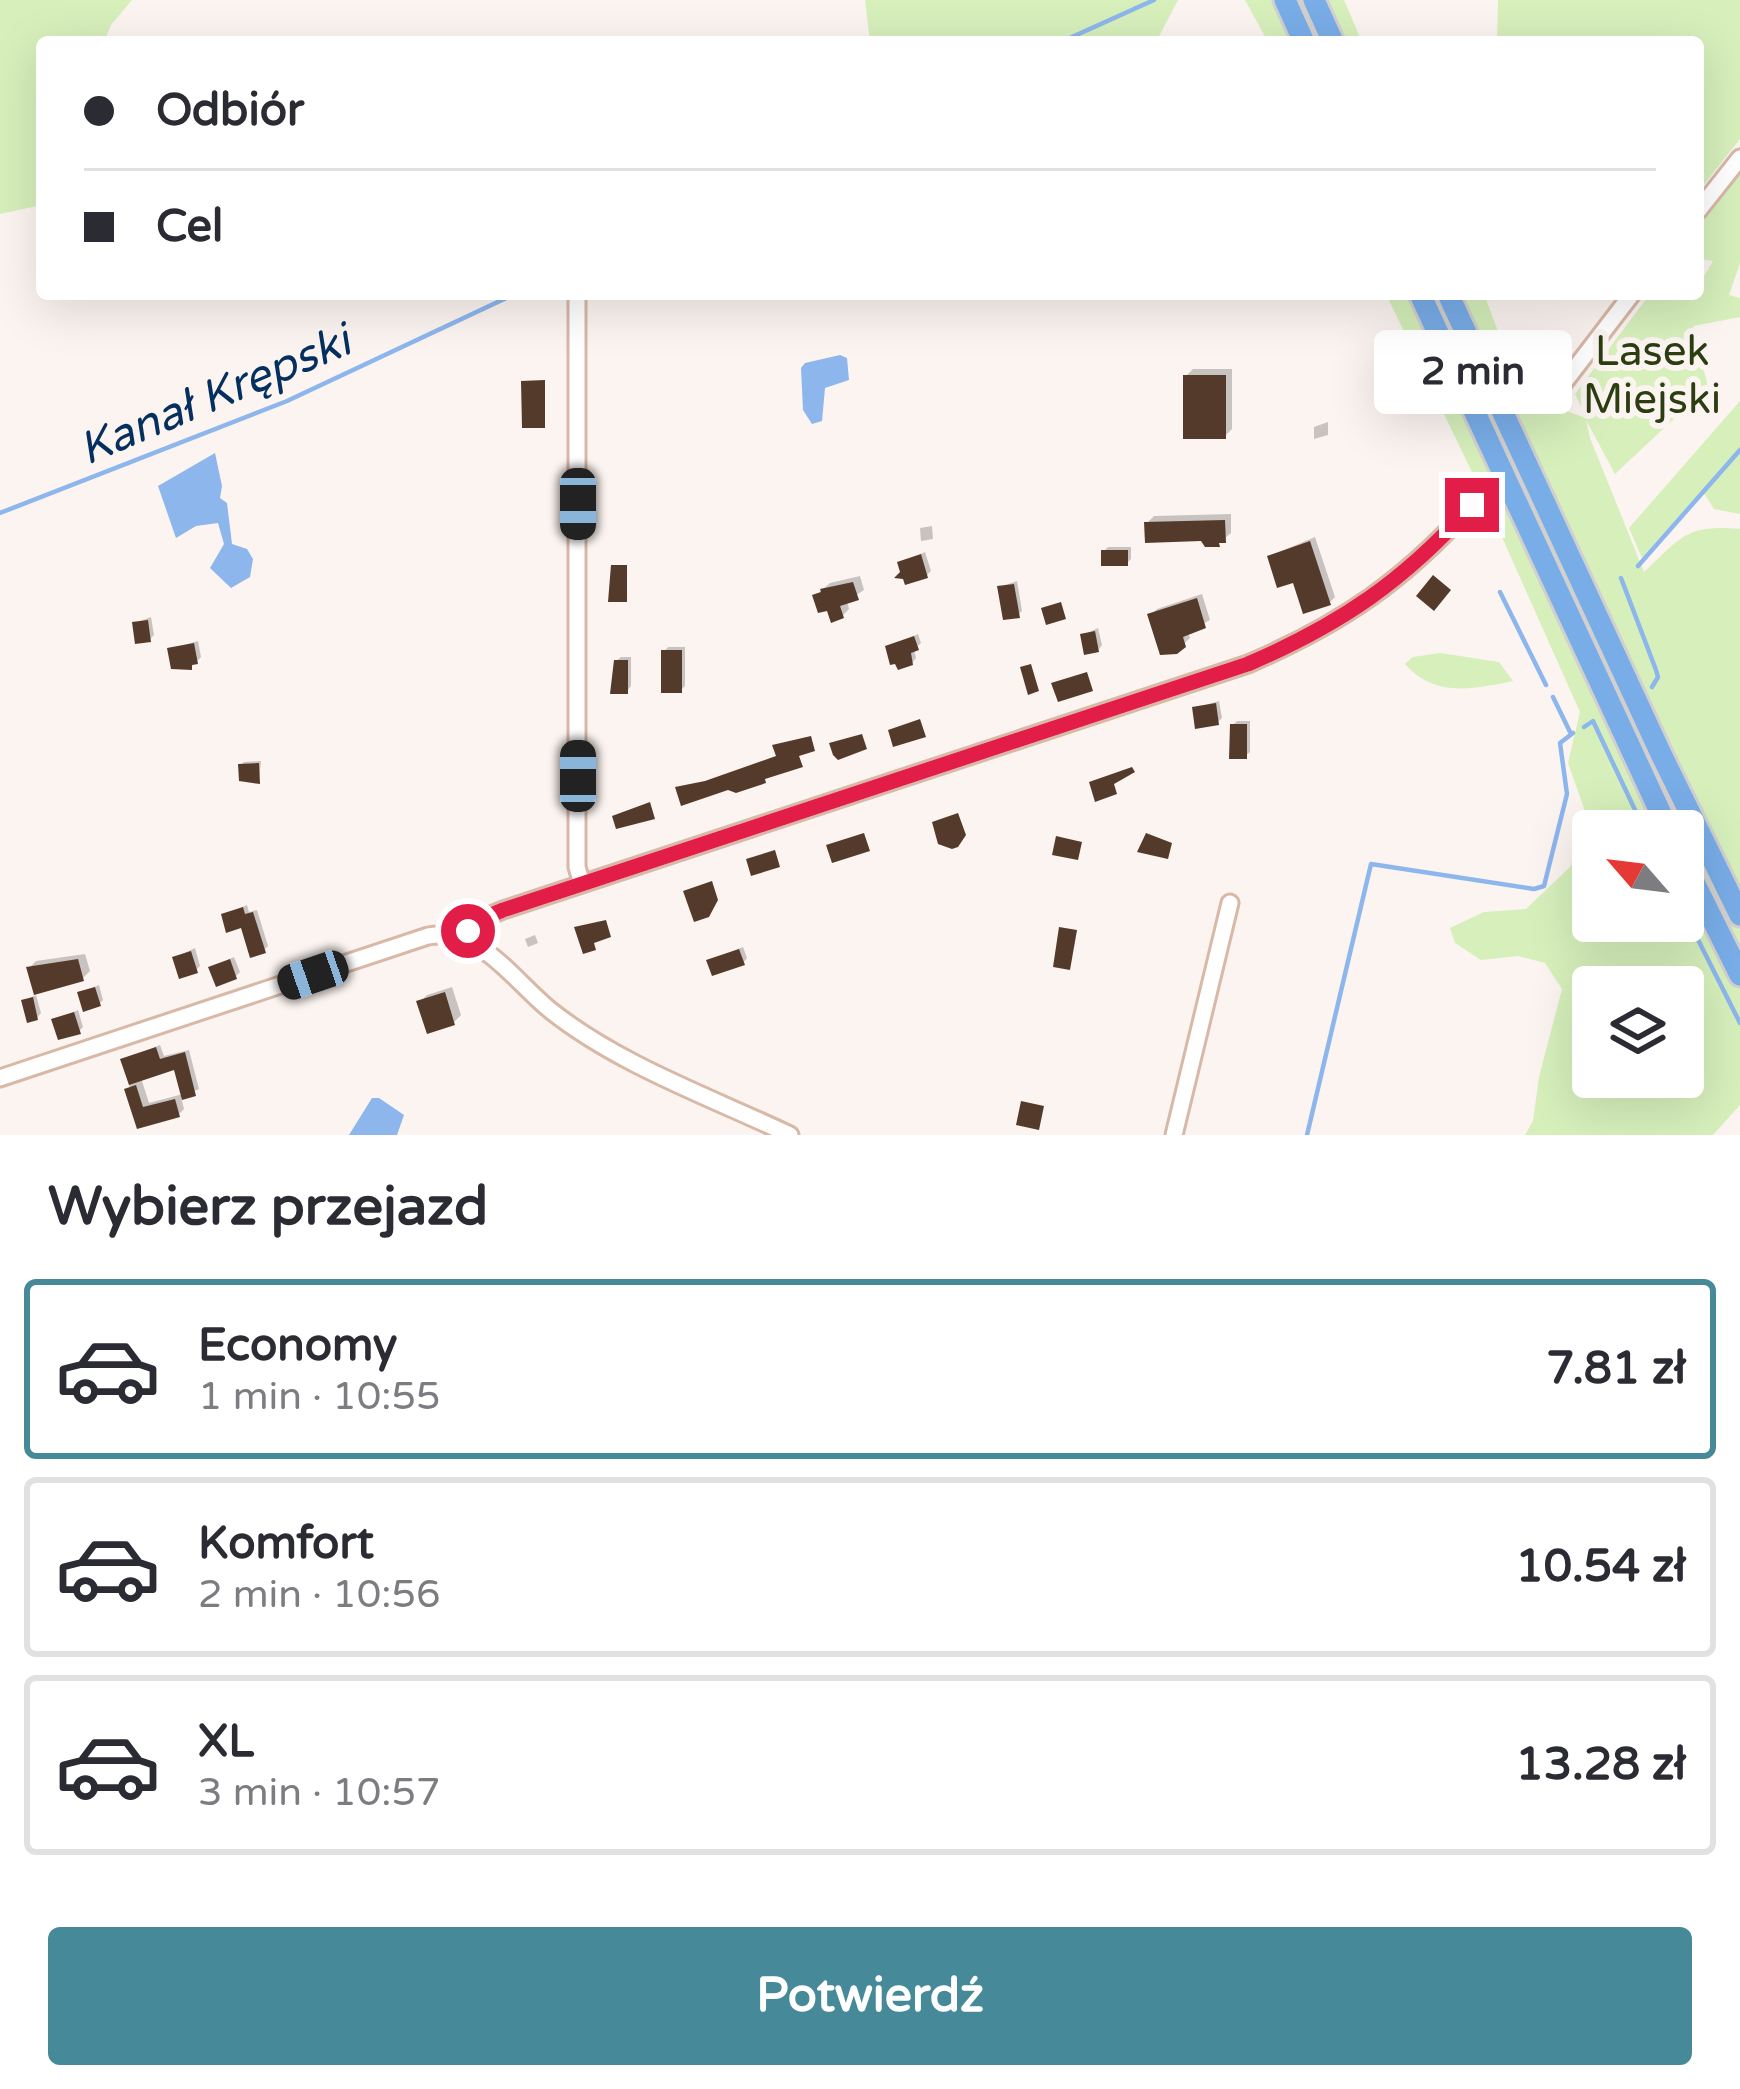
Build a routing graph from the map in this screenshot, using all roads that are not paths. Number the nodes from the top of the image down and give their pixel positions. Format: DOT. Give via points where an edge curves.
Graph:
graph roads {
  1 [pos="1285,0"];
  2 [pos="1314,0"];
  3 [pos="1301,36"];
  4 [pos="1331,36"];
  5 [pos="1740,158"];
  6 [pos="1704,203"];
  7 [pos="577,300"];
  8 [pos="1423,300"];
  9 [pos="1451,300"];
  10 [pos="1627,300"];
  11 [pos="1552,398"];
  12 [pos="1472,505"];
  13 [pos="1659,810"];
  14 [pos="582,884"];
  15 [pos="1704,902"];
  16 [pos="1230,903"];
  17 [pos="1740,915"];
  18 [pos="464,938"];
  19 [pos="1740,975"];
  20 [pos="0,1078"];
  21 [pos="790,1135"];
  22 [pos="1174,1135"];
  1 -- 3 [label="highway"];
  2 -- 4 [label="highway"];
  5 -- 6 [label="street"];
  7 -- 14 [label="street"];
  8 -- 13 [label="highway"];
  9 -- 17 [label="highway"];
  10 -- 11 [label="street"];
  12 -- 14 [label="street" via="1375,597 1267,656"];
  14 -- 18 [label="street" via="486,916"];
  15 -- 19 [label="highway"];
  16 -- 22 [label="street"];
  18 -- 20 [label="street" via="428,936"];
  18 -- 21 [label="street" via="576,1028"];
}
